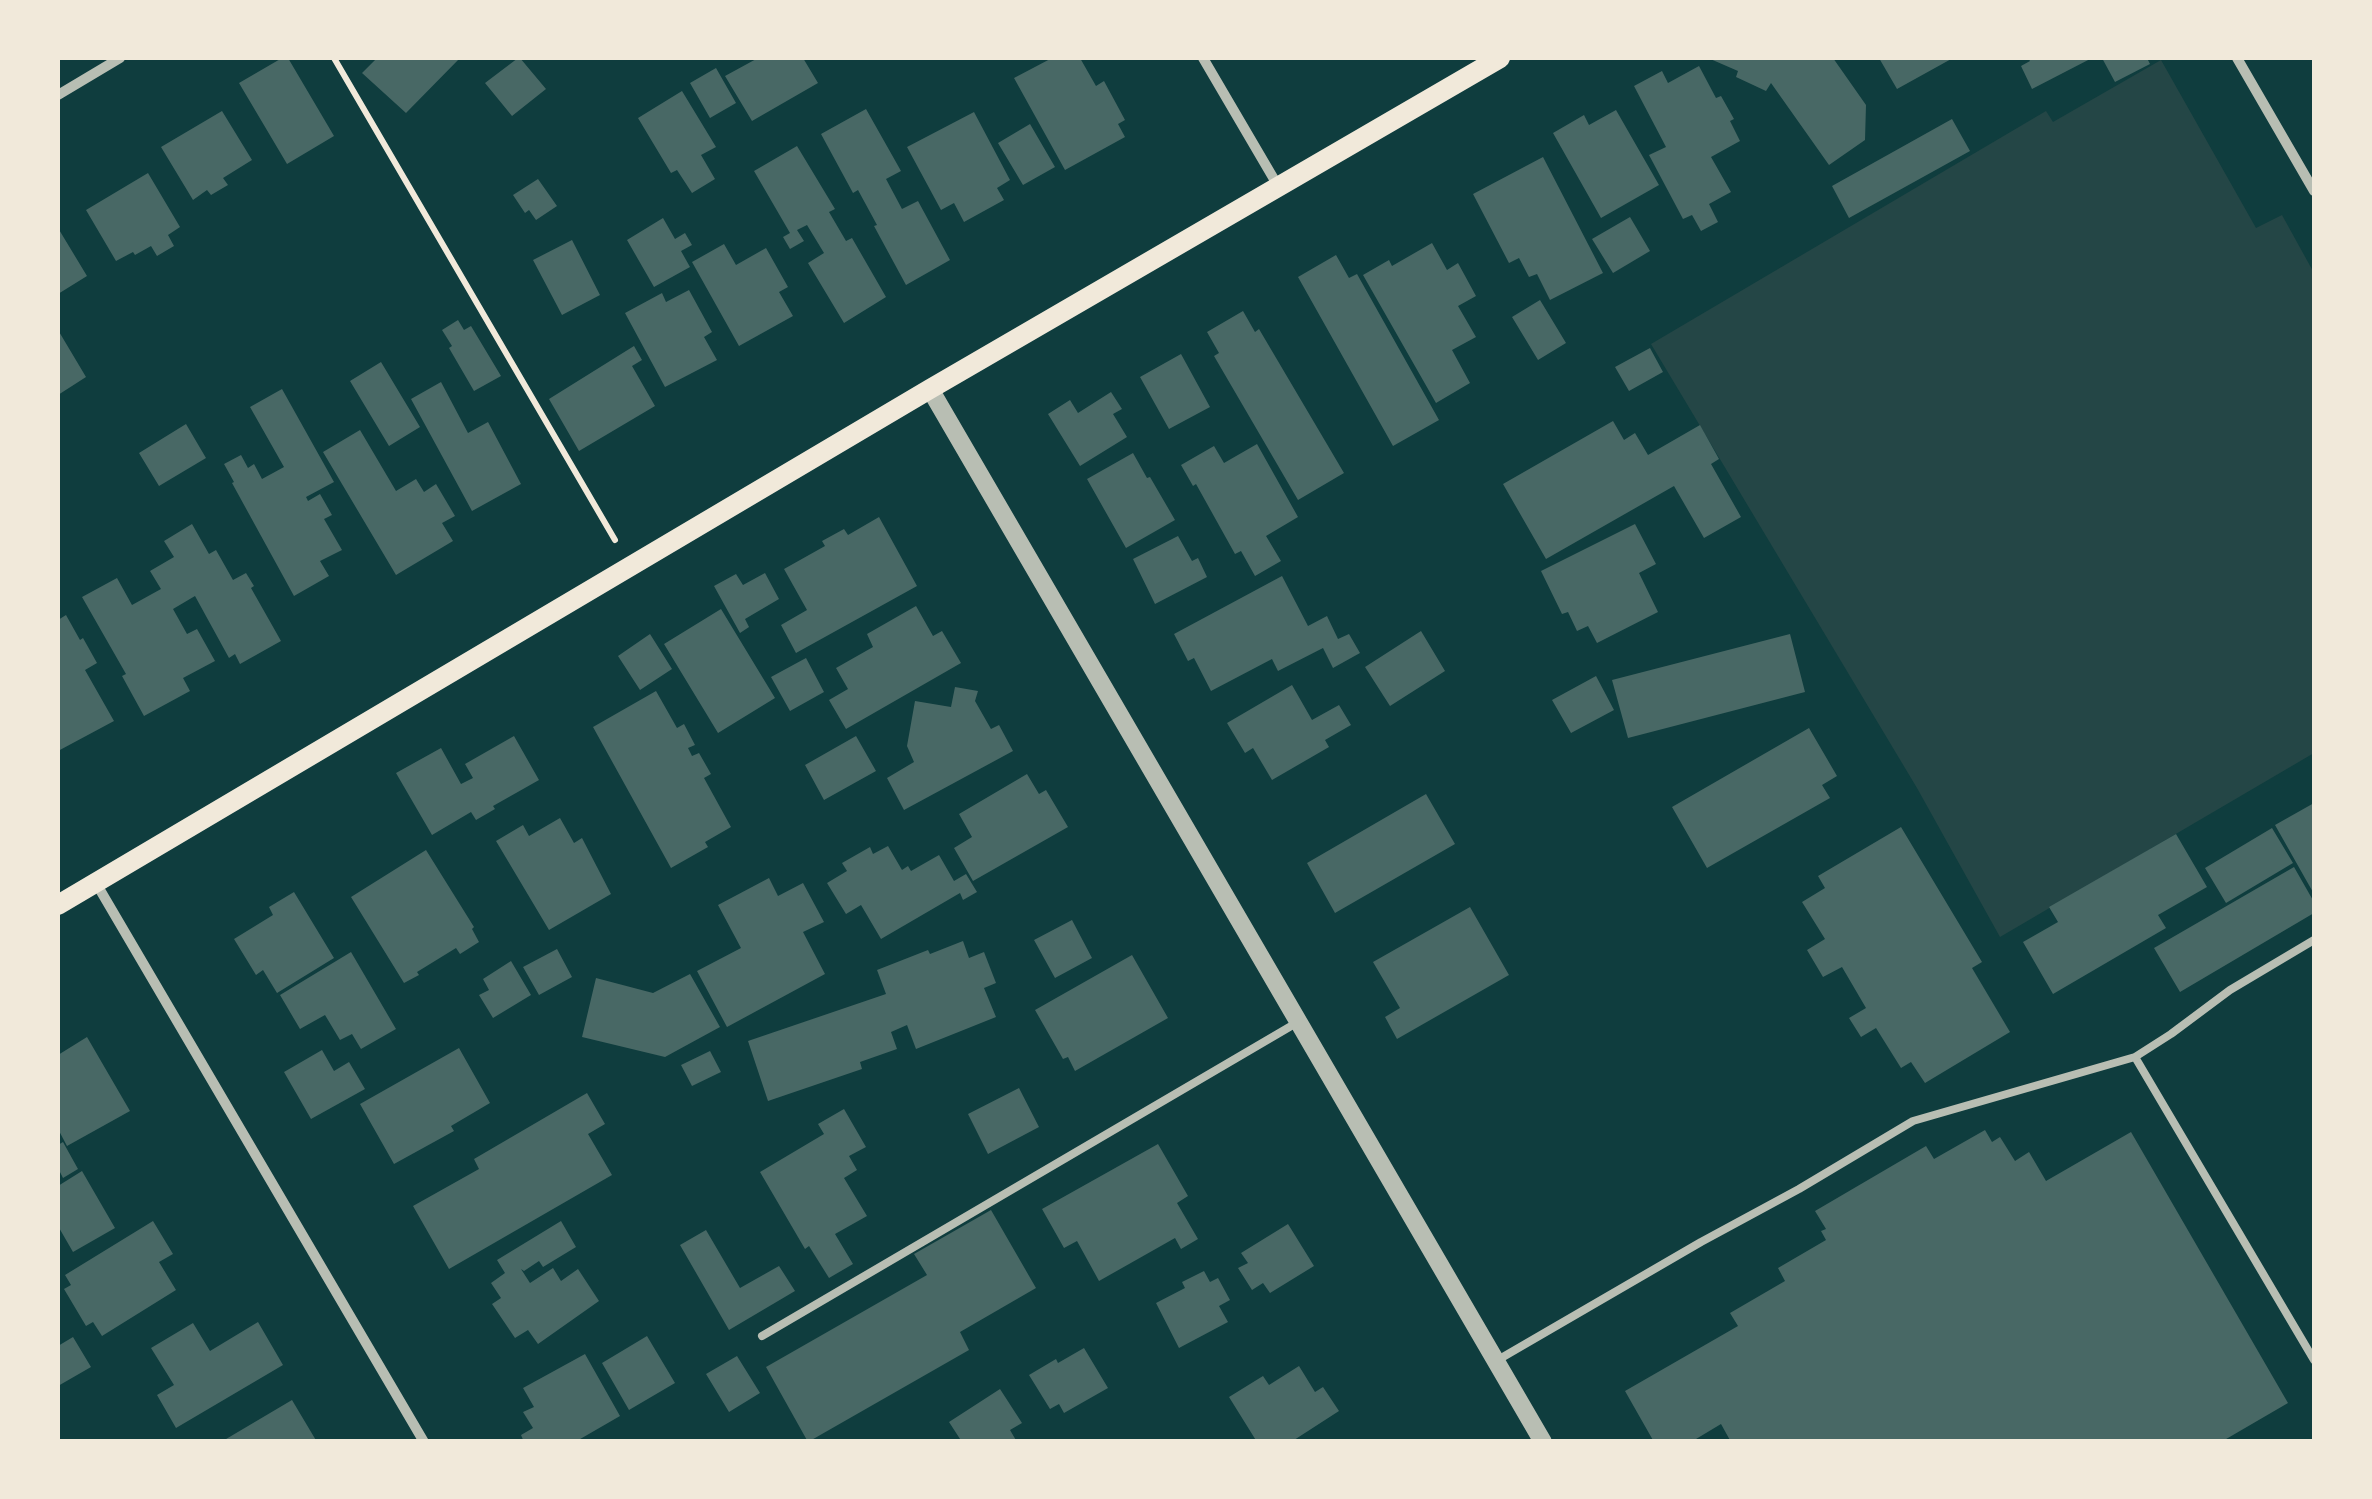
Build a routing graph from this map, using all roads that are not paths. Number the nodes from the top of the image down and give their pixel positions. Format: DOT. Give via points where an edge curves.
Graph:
graph roads {
  1 [pos="120,58"];
  2 [pos="1203,58"];
  3 [pos="1500,58"];
  4 [pos="2237,58"];
  5 [pos="58,95"];
  6 [pos="1279,187"];
  7 [pos="2314,192"];
  8 [pos="930,389"];
  9 [pos="96,883"];
  10 [pos="58,905"];
  11 [pos="2314,940"];
  12 [pos="1298,1022"];
  13 [pos="2135,1056"];
  14 [pos="762,1336"];
  15 [pos="2314,1360"];
  16 [pos="1496,1361"];
  17 [pos="424,1442"];
  18 [pos="1542,1442"];
  1 -- 5 [label="street"];
  2 -- 6 [label="street"];
  3 -- 6 [label="main road"];
  4 -- 7 [label="street"];
  6 -- 8 [label="main road"];
  8 -- 9 [label="main road"];
  8 -- 12 [label="street"];
  9 -- 10 [label="main road"];
  9 -- 17 [label="street"];
  11 -- 13 [label="lane"];
  12 -- 14 [label="lane"];
  12 -- 16 [label="street"];
  13 -- 15 [label="lane"];
  13 -- 16 [label="lane" via="1913,1121"];
  16 -- 18 [label="street"];
}
